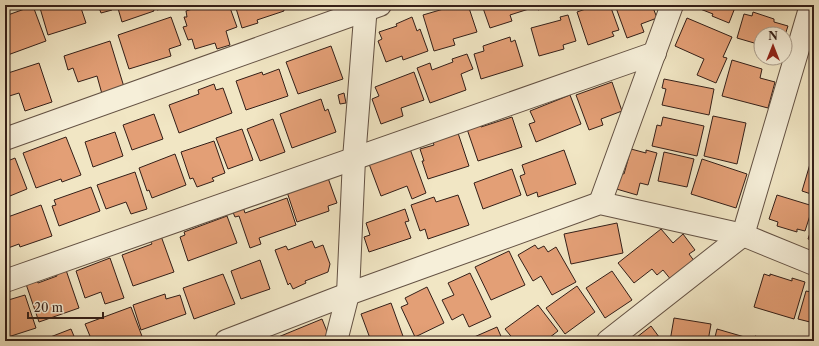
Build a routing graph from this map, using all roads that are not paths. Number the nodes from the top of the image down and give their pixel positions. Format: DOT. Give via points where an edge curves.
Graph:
graph roads {
  1 [pos="672,5"];
  2 [pos="811,5"];
  3 [pos="371,7"];
  4 [pos="655,53"];
  5 [pos="5,139"];
  6 [pos="354,158"];
  7 [pos="600,203"];
  8 [pos="743,235"];
  9 [pos="814,264"];
  10 [pos="5,281"];
  11 [pos="348,294"];
  12 [pos="226,341"];
  13 [pos="336,341"];
  14 [pos="608,341"];
  1 -- 4 [label="street"];
  2 -- 8 [label="street"];
  3 -- 5 [label="street"];
  3 -- 6 [label="street"];
  4 -- 6 [label="street"];
  4 -- 7 [label="street"];
  6 -- 10 [label="street"];
  6 -- 11 [label="street"];
  7 -- 8 [label="street"];
  7 -- 11 [label="street"];
  8 -- 9 [label="street"];
  8 -- 14 [label="street"];
  11 -- 12 [label="street"];
  11 -- 13 [label="street"];
}
